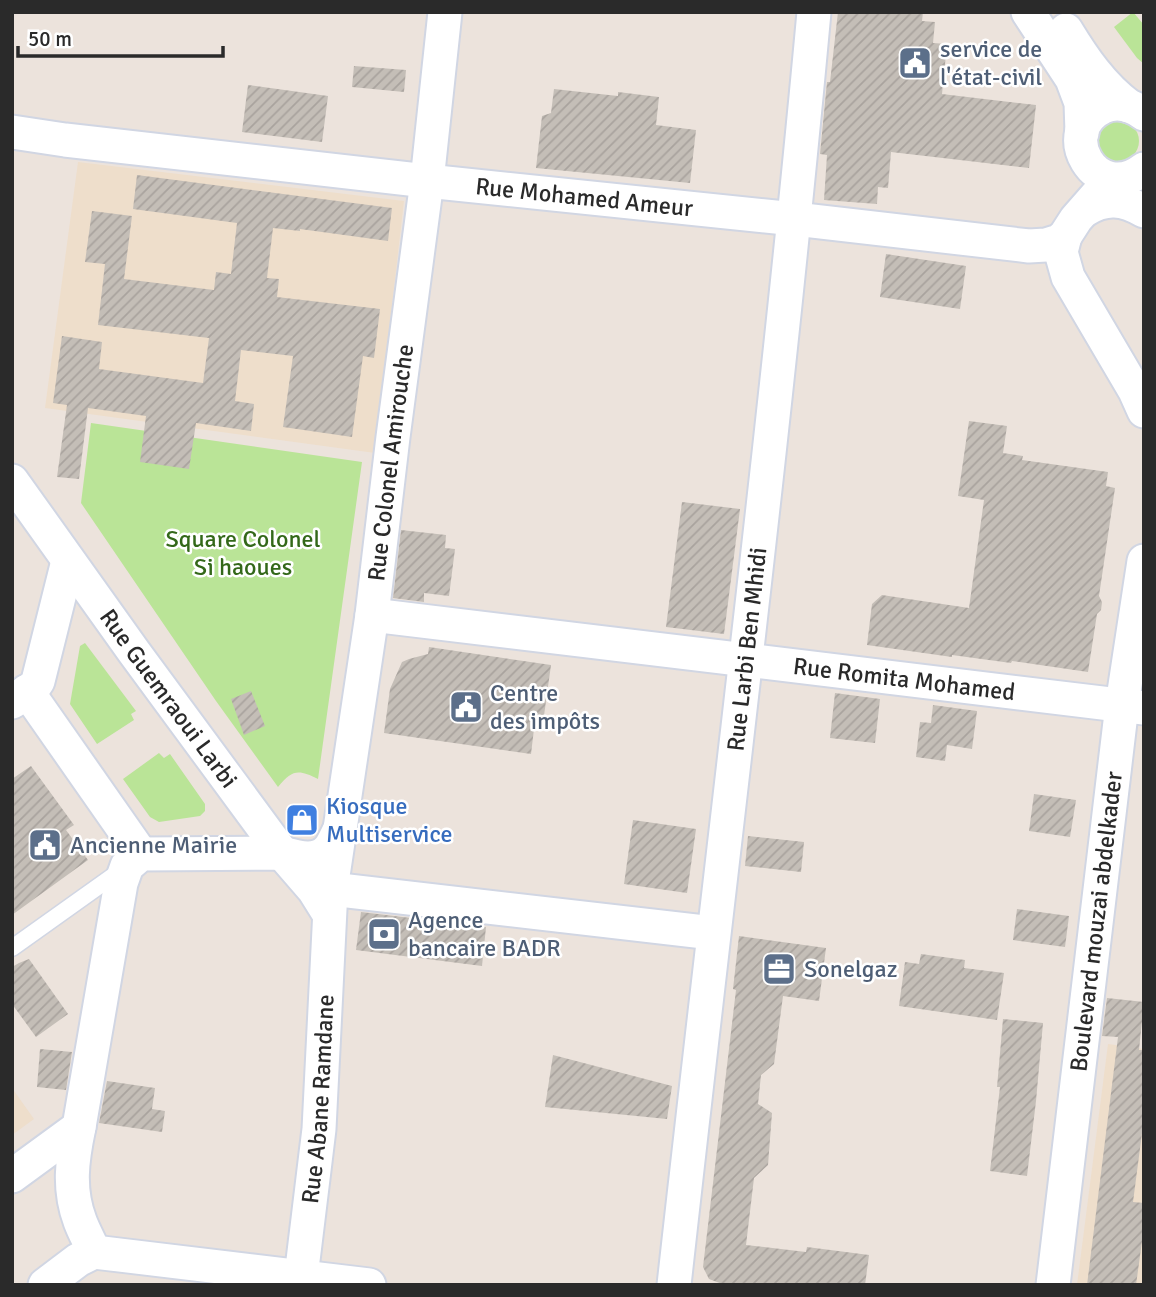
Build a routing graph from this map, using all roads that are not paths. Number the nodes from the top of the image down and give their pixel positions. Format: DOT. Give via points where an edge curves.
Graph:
graph roads {
  1 [pos="445,12"];
  2 [pos="814,12"];
  3 [pos="1028,12"];
  4 [pos="1055,12"];
  5 [pos="1138,109"];
  6 [pos="12,132"];
  7 [pos="1082,144"];
  8 [pos="1124,176"];
  9 [pos="426,181"];
  10 [pos="1144,205"];
  11 [pos="1144,211"];
  12 [pos="795,219"];
  13 [pos="1075,223"];
  14 [pos="1029,246"];
  15 [pos="1068,277"];
  16 [pos="1144,411"];
  17 [pos="12,481"];
  18 [pos="68,561"];
  19 [pos="1144,561"];
  20 [pos="372,615"];
  21 [pos="747,660"];
  22 [pos="20,697"];
  23 [pos="1133,707"];
  24 [pos="340,829"];
  25 [pos="282,853"];
  26 [pos="134,860"];
  27 [pos="330,902"];
  28 [pos="713,933"];
  29 [pos="12,948"];
  30 [pos="79,1127"];
  31 [pos="12,1176"];
  32 [pos="94,1252"];
  33 [pos="301,1281"];
  34 [pos="45,1285"];
  35 [pos="369,1285"];
  36 [pos="674,1285"];
  37 [pos="1053,1285"];
  1 -- 9 [label="street, Rue Colonel Amirouche"];
  2 -- 12 [label="street, Rue Larbi Ben Mhidi"];
  3 -- 7 [label="street" via="1072,79 1081,103"];
  4 -- 5 [label="street" via="1097,75 1118,97"];
  5 -- 7 [label="street" via="1119,104 1099,109 1085,123"];
  6 -- 9 [label="street, Rue Mohamed Ameur"];
  7 -- 8 [label="street" via="1091,168 1104,176"];
  7 -- 13 [label="street" via="1087,182"];
  8 -- 10 [label="street"];
  8 -- 13 [label="street"];
  9 -- 12 [label="street, Rue Mohamed Ameur"];
  9 -- 20 [label="street, Rue Colonel Amirouche"];
  11 -- 13 [label="street, Rue Mohamed Ameur" via="1108,200 1095,204"];
  12 -- 14 [label="street, Rue Mohamed Ameur"];
  12 -- 21 [label="street, Rue Larbi Ben Mhidi"];
  13 -- 14 [label="street, Rue Mohamed Ameur" via="1053,243"];
  13 -- 15 [label="street" via="1062,251"];
  14 -- 15 [label="street" via="1053,257"];
  15 -- 16 [label="street"];
  17 -- 18 [label="street, Rue Guemraoui Larbi"];
  18 -- 22 [label="street" via="40,674 34,687"];
  18 -- 25 [label="street, Rue Guemraoui Larbi"];
  19 -- 23 [label="street, Boulevard mouzai abdelkader"];
  20 -- 21 [label="street, Rue Romita Mohamed"];
  20 -- 24 [label="street, Rue Colonel Amirouche"];
  21 -- 23 [label="street, Rue Romita Mohamed"];
  21 -- 28 [label="street, Rue Larbi Ben Mhidi"];
  22 -- 26 [label="street"];
  23 -- 37 [label="street, Boulevard mouzai abdelkader"];
  24 -- 25 [label="street" via="321,856 298,858"];
  24 -- 27 [label="street, Rue Colonel Amirouche"];
  25 -- 26 [label="street"];
  25 -- 27 [label="street, Rue Guemraoui Larbi"];
  26 -- 29 [label="lane"];
  26 -- 30 [label="street" via="121,883"];
  27 -- 28 [label="street"];
  27 -- 33 [label="street, Rue Abane Ramdane" via="319,1129"];
  28 -- 36 [label="street, Rue Larbi Ben Mhidi"];
  30 -- 31 [label="street"];
  30 -- 32 [label="street" via="72,1186 79,1220"];
  32 -- 33 [label="street"];
  32 -- 34 [label="street"];
  33 -- 35 [label="street"];
}
